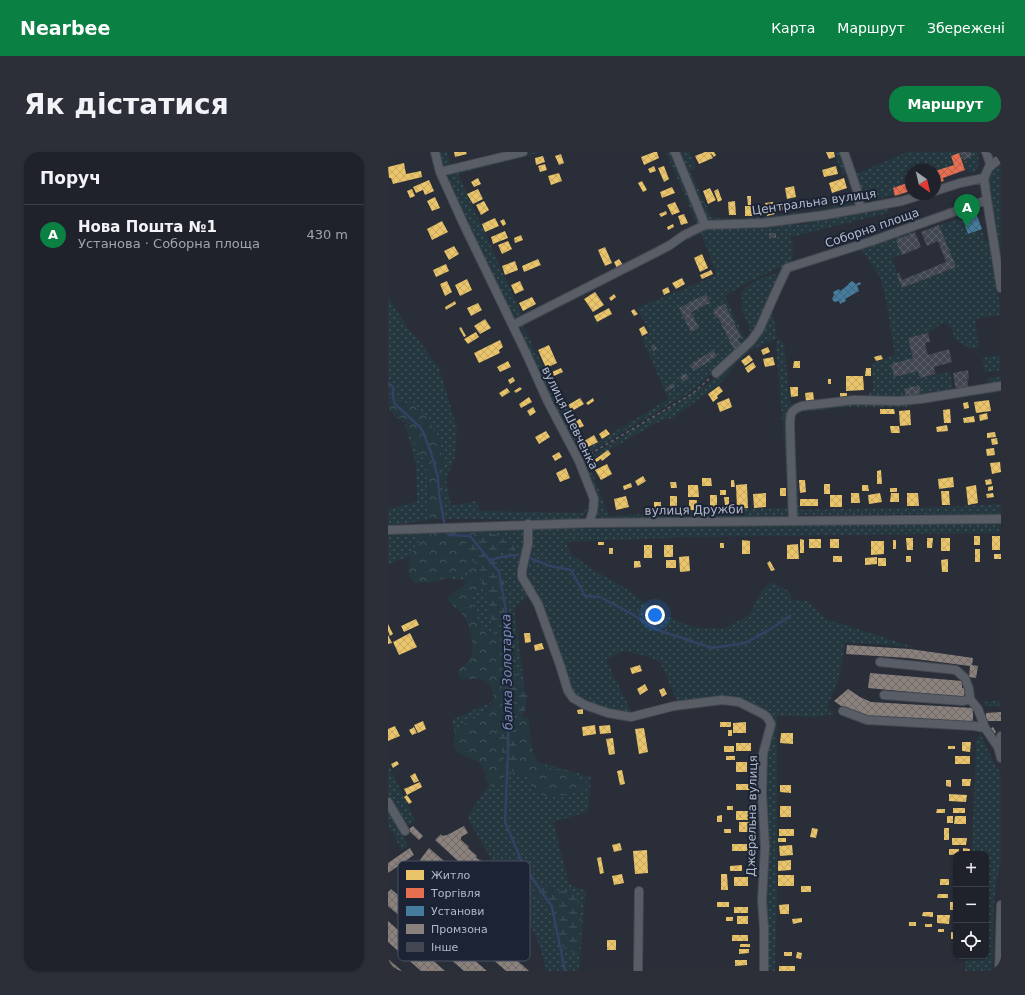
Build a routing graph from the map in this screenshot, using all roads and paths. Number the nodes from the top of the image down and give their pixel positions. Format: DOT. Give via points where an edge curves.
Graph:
graph roads {
  1 [pos="435,152"];
  2 [pos="523,152"];
  3 [pos="675,152"];
  4 [pos="844,152"];
  5 [pos="986,152"];
  6 [pos="1001,158"];
  7 [pos="991,166"];
  8 [pos="440,172"];
  9 [pos="984,178"];
  10 [pos="941,189"];
  11 [pos="905,200"];
  12 [pos="987,200"];
  13 [pos="860,208"];
  14 [pos="705,225"];
  15 [pos="999,265"];
  16 [pos="1001,288"];
  17 [pos="513,325"];
  18 [pos="716,373"];
  19 [pos="1001,386"];
  20 [pos="579,461"];
  21 [pos="1001,519"];
  22 [pos="793,520"];
  23 [pos="589,523"];
  24 [pos="528,524"];
  25 [pos="388,530"];
  26 [pos="880,662"];
  27 [pos="884,695"];
  28 [pos="970,699"];
  29 [pos="843,711"];
  30 [pos="985,728"];
  31 [pos="1001,736"];
  32 [pos="998,747"];
  33 [pos="1001,758"];
  34 [pos="388,802"];
  35 [pos="405,831"];
  36 [pos="639,891"];
  37 [pos="1001,905"];
  38 [pos="638,971"];
  39 [pos="764,971"];
  40 [pos="999,971"];
  1 -- 8 [label="street, вулиця Шевченка"];
  2 -- 8 [label="street"];
  3 -- 14 [label="street"];
  4 -- 13 [label="street" via="857,190"];
  5 -- 7 [label="street"];
  6 -- 7 [label="street"];
  7 -- 9 [label="street"];
  8 -- 17 [label="street, вулиця Шевченка"];
  9 -- 10 [label="street"];
  9 -- 12 [label="street"];
  11 -- 13 [label="street, Центральна вулиця"];
  12 -- 15 [label="street"];
  12 -- 18 [label="street, Соборна площа" via="787,268 759,330 751,341"];
  13 -- 14 [label="street, Центральна вулиця" via="764,223"];
  14 -- 17 [label="street"];
  15 -- 16 [label="street"];
  17 -- 20 [label="street, вулиця Шевченка" via="548,402"];
  18 -- 20 [label="path" via="692,394"];
  19 -- 22 [label="street" via="921,399 854,400 795,409 790,418"];
  20 -- 23 [label="street, вулиця Шевченка" via="594,498"];
  21 -- 22 [label="street, вулиця Дружби"];
  22 -- 23 [label="street, вулиця Дружби"];
  23 -- 24 [label="street, вулиця Дружби"];
  24 -- 25 [label="street, вулиця Дружби"];
  24 -- 39 [label="street, Джерельна вулиця" via="528,544 522,577 538,604 568,691 573,698 608,713 631,717 674,706 722,700 739,702 763,714 770,721 763,754 762,793 765,847 762,900"];
  26 -- 28 [label="street" via="956,670 965,678"];
  27 -- 28 [label="street" via="963,701"];
  28 -- 30 [label="street" via="978,709"];
  29 -- 30 [label="street" via="867,720"];
  30 -- 32 [label="street"];
  31 -- 32 [label="street"];
  32 -- 33 [label="street"];
  34 -- 35 [label="street"];
  36 -- 38 [label="street"];
  37 -- 40 [label="street"];
}
